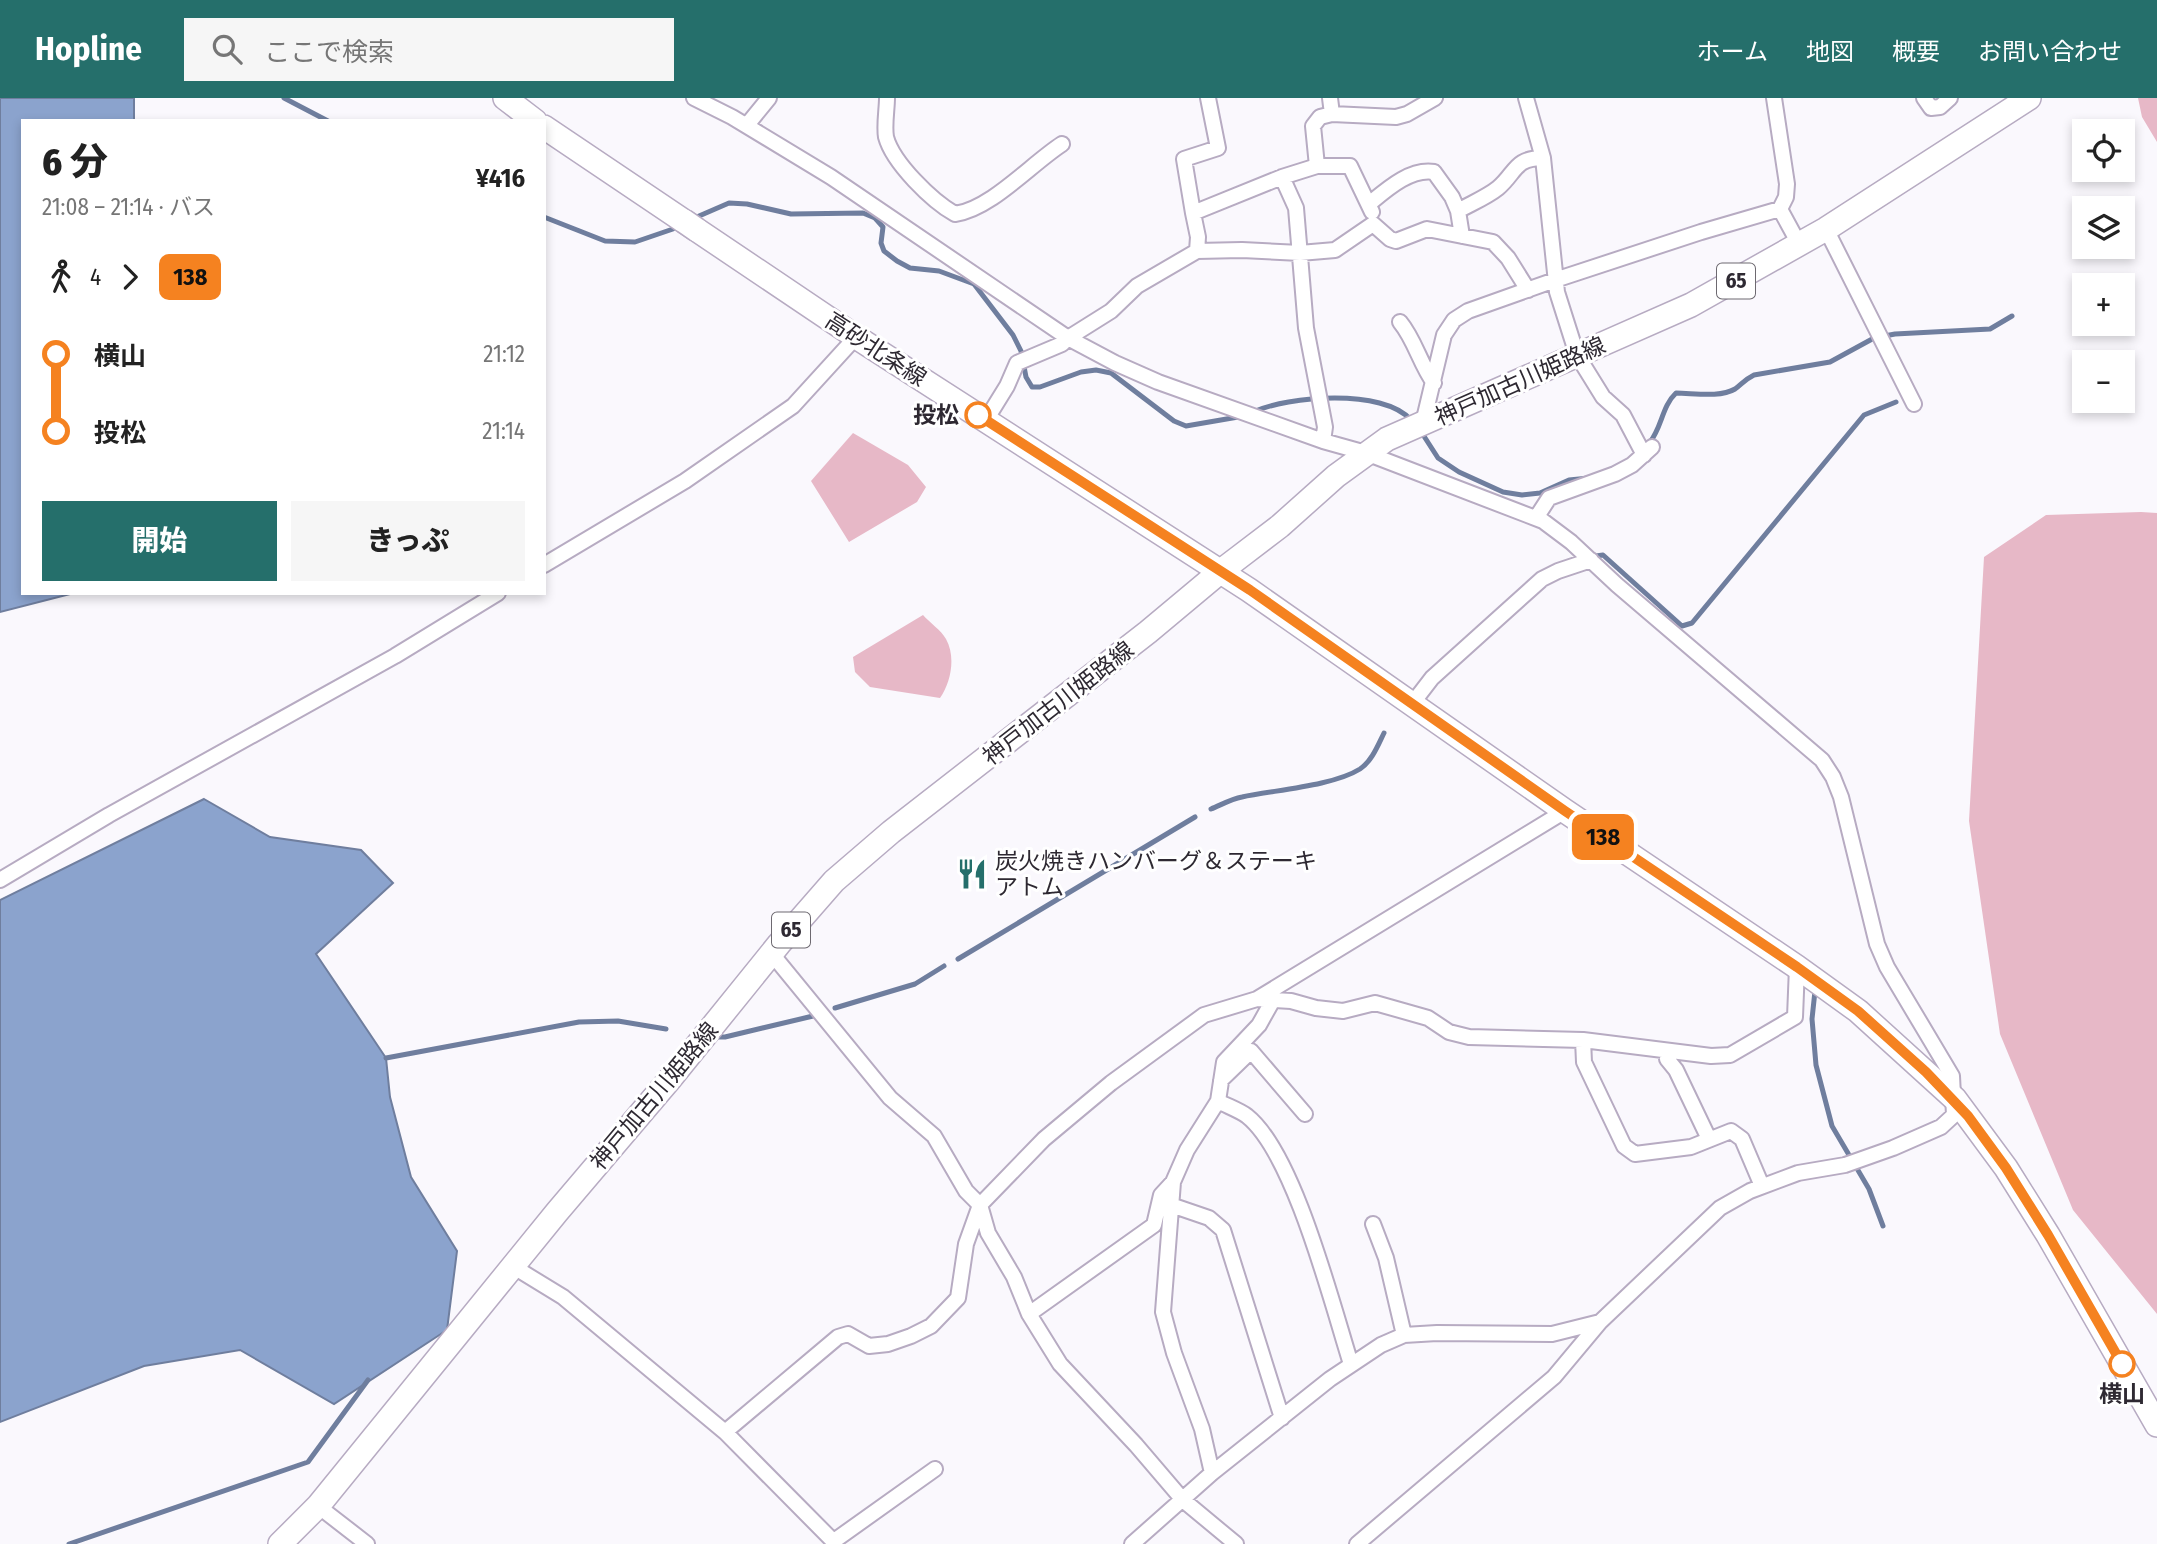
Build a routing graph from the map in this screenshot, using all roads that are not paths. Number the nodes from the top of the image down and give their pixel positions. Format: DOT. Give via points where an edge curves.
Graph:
graph roads {
  1 [pos="505,98"];
  2 [pos="694,98"];
  3 [pos="769,98"];
  4 [pos="887,98"];
  5 [pos="1208,98"];
  6 [pos="1330,98"];
  7 [pos="1435,98"];
  8 [pos="1526,98"];
  9 [pos="1774,98"];
  10 [pos="1924,98"];
  11 [pos="1950,98"];
  12 [pos="2028,98"];
  13 [pos="1332,114"];
  14 [pos="532,119"];
  15 [pos="747,125"];
  16 [pos="546,128"];
  17 [pos="1062,144"];
  18 [pos="1543,158"];
  19 [pos="1317,166"];
  20 [pos="1282,177"];
  21 [pos="1369,204"];
  22 [pos="1780,209"];
  23 [pos="1458,211"];
  24 [pos="1193,213"];
  25 [pos="1373,224"];
  26 [pos="1826,229"];
  27 [pos="1462,236"];
  28 [pos="1799,244"];
  29 [pos="1197,251"];
  30 [pos="1300,253"];
  31 [pos="1555,280"];
  32 [pos="1528,290"];
  33 [pos="1400,322"];
  34 [pos="856,337"];
  35 [pos="1068,338"];
  36 [pos="1577,355"];
  37 [pos="1434,383"];
  38 [pos="1914,404"];
  39 [pos="986,420"];
  40 [pos="1418,425"];
  41 [pos="1323,441"];
  42 [pos="1366,453"];
  43 [pos="1536,518"];
  44 [pos="1586,556"];
  45 [pos="546,564"];
  46 [pos="1221,571"];
  47 [pos="495,595"];
  48 [pos="1412,704"];
  49 [pos="1565,811"];
  50 [pos="0,880"];
  51 [pos="772,954"];
  52 [pos="1797,967"];
  53 [pos="1258,999"];
  54 [pos="1273,1000"];
  55 [pos="1583,1040"];
  56 [pos="1667,1059"];
  57 [pos="1221,1080"];
  58 [pos="1955,1099"];
  59 [pos="1218,1101"];
  60 [pos="1305,1114"];
  61 [pos="1709,1139"];
  62 [pos="1173,1182"];
  63 [pos="1762,1186"];
  64 [pos="980,1205"];
  65 [pos="1171,1205"];
  66 [pos="1373,1224"];
  67 [pos="514,1267"];
  68 [pos="1029,1314"];
  69 [pos="1600,1322"];
  70 [pos="1404,1335"];
  71 [pos="1351,1364"];
  72 [pos="1282,1418"];
  73 [pos="2157,1425"];
  74 [pos="725,1432"];
  75 [pos="935,1469"];
  76 [pos="1212,1473"];
  77 [pos="1183,1500"];
  78 [pos="318,1506"];
  79 [pos="835,1542"];
  80 [pos="280,1544"];
  81 [pos="367,1544"];
  82 [pos="1132,1544"];
  83 [pos="1236,1544"];
  84 [pos="1357,1544"];
  1 -- 14 [label="main road"];
  2 -- 15 [label="street"];
  3 -- 15 [label="street"];
  4 -- 17 [label="street" via="886,136 897,155 928,195 955,214 993,195"];
  5 -- 24 [label="street" via="1218,148 1184,159"];
  6 -- 13 [label="street"];
  7 -- 13 [label="street" via="1396,117"];
  8 -- 18 [label="street"];
  9 -- 22 [label="street" via="1787,184"];
  10 -- 11 [label="street" via="1931,108"];
  12 -- 26 [label="main road, 神戸加古川姫路線 / 65"];
  13 -- 19 [label="street" via="1320,117 1313,126"];
  15 -- 35 [label="street"];
  16 -- 34 [label="main road, 高砂北条線"];
  18 -- 23 [label="street" via="1519,163 1498,188"];
  18 -- 31 [label="street"];
  19 -- 20 [label="street"];
  19 -- 21 [label="street" via="1350,166"];
  20 -- 24 [label="street"];
  20 -- 30 [label="street" via="1296,208"];
  21 -- 23 [label="street" via="1392,184 1425,170 1434,172 1444,184"];
  21 -- 25 [label="street"];
  22 -- 28 [label="street"];
  22 -- 31 [label="street"];
  23 -- 27 [label="street"];
  24 -- 29 [label="street"];
  25 -- 27 [label="street" via="1396,241 1427,229"];
  25 -- 30 [label="street" via="1335,250"];
  26 -- 28 [label="main road, 神戸加古川姫路線 / 65"];
  26 -- 38 [label="street"];
  27 -- 32 [label="street" via="1493,242"];
  28 -- 36 [label="main road, 神戸加古川姫路線 / 65" via="1691,305"];
  29 -- 30 [label="street"];
  29 -- 35 [label="street" via="1137,286 1111,311"];
  30 -- 41 [label="street" via="1306,328 1325,427"];
  31 -- 32 [label="street"];
  31 -- 36 [label="street"];
  32 -- 37 [label="street" via="1454,320 1444,335"];
  33 -- 37 [label="street"];
  34 -- 39 [label="main road, 高砂北条線"];
  34 -- 45 [label="street" via="793,406 685,481"];
  35 -- 39 [label="street" via="1017,363"];
  35 -- 41 [label="street" via="1158,382"];
  36 -- 40 [label="main road, 神戸加古川姫路線 / 65"];
  36 -- 43 [label="street" via="1644,450 1615,474 1549,498"];
  37 -- 40 [label="street"];
  39 -- 46 [label="main road, 高砂北条線"];
  40 -- 42 [label="main road, 神戸加古川姫路線 / 65"];
  41 -- 42 [label="street"];
  42 -- 43 [label="street"];
  42 -- 46 [label="main road, 神戸加古川姫路線 / 65"];
  43 -- 44 [label="street"];
  44 -- 48 [label="street" via="1542,579 1432,678"];
  44 -- 58 [label="street" via="1822,760 1841,797 1881,954 1952,1076"];
  46 -- 48 [label="main road, 高砂北条線"];
  46 -- 51 [label="main road, 神戸加古川姫路線 / 65" via="891,832 834,881"];
  47 -- 50 [label="street"];
  48 -- 49 [label="main road, 高砂北条線"];
  49 -- 52 [label="main road, 高砂北条線"];
  49 -- 53 [label="street"];
  51 -- 64 [label="street" via="890,1098 934,1136 966,1191"];
  51 -- 67 [label="main road, 神戸加古川姫路線 / 65"];
  52 -- 55 [label="street" via="1795,1017 1730,1055"];
  52 -- 58 [label="main road, 高砂北条線" via="1858,1011"];
  53 -- 54 [label="street"];
  53 -- 64 [label="street" via="1204,1015 1161,1044 1044,1139"];
  54 -- 55 [label="street" via="1343,1011 1375,1003 1428,1018 1449,1032 1469,1037"];
  54 -- 57 [label="street" via="1259,1025 1224,1062"];
  55 -- 61 [label="street" via="1584,1062 1624,1146 1635,1154 1691,1147"];
  56 -- 61 [label="street"];
  57 -- 59 [label="street"];
  57 -- 60 [label="street" via="1251,1051"];
  58 -- 63 [label="street" via="1954,1115 1947,1123 1893,1148"];
  58 -- 73 [label="main road, 高砂北条線" via="2048,1235"];
  59 -- 62 [label="street"];
  59 -- 71 [label="street" via="1247,1117 1276,1153 1307,1228"];
  61 -- 63 [label="street" via="1731,1131 1742,1139"];
  62 -- 65 [label="street"];
  62 -- 68 [label="street" via="1161,1195 1154,1225"];
  63 -- 69 [label="street" via="1720,1208"];
  64 -- 68 [label="street" via="988,1233"];
  64 -- 74 [label="street" via="966,1244 958,1298 931,1325 888,1344 869,1346 848,1334 838,1337"];
  65 -- 72 [label="street" via="1209,1217 1223,1230"];
  65 -- 76 [label="street" via="1163,1312"];
  66 -- 70 [label="street"];
  67 -- 74 [label="street" via="563,1297"];
  67 -- 78 [label="main road, 神戸加古川姫路線 / 65"];
  68 -- 77 [label="street" via="1060,1363"];
  69 -- 70 [label="street" via="1552,1334"];
  69 -- 84 [label="street" via="1544,1386"];
  70 -- 71 [label="street"];
  71 -- 72 [label="street"];
  72 -- 76 [label="street"];
  74 -- 79 [label="street"];
  75 -- 79 [label="street"];
  76 -- 77 [label="street"];
  77 -- 82 [label="street"];
  77 -- 83 [label="street"];
  78 -- 80 [label="main road, 神戸加古川姫路線 / 65"];
  78 -- 81 [label="street"];
}
